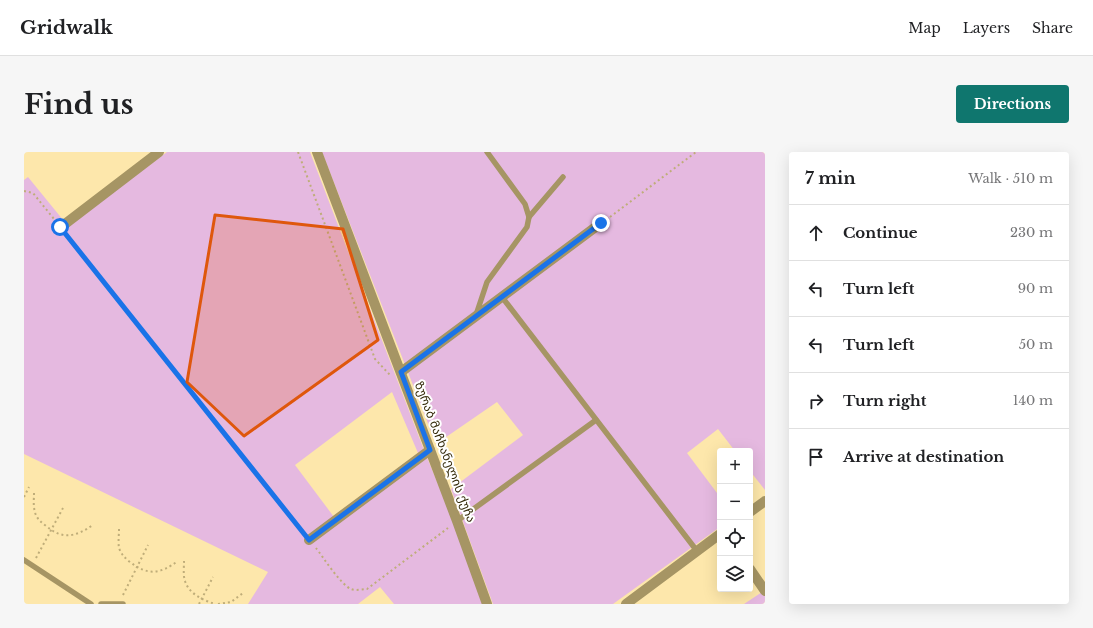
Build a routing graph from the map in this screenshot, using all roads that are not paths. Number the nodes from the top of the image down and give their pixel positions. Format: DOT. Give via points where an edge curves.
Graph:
graph roads {
  1 [pos="159,152"];
  2 [pos="317,152"];
  3 [pos="487,152"];
  4 [pos="563,177"];
  5 [pos="529,217"];
  6 [pos="601,223"];
  7 [pos="60,227"];
  8 [pos="502,297"];
  9 [pos="475,317"];
  10 [pos="401,372"];
  11 [pos="596,420"];
  12 [pos="430,450"];
  13 [pos="765,501"];
  14 [pos="753,510"];
  15 [pos="457,520"];
  16 [pos="717,536"];
  17 [pos="309,540"];
  18 [pos="697,551"];
  19 [pos="24,560"];
  20 [pos="753,573"];
  21 [pos="765,591"];
  22 [pos="631,603"];
  23 [pos="91,604"];
  24 [pos="101,604"];
  25 [pos="121,604"];
  26 [pos="487,604"];
  1 -- 7 [label="street"];
  2 -- 10 [label="street, ზურაბ მაჩხანელის ქუჩა"];
  3 -- 5 [label="lane" via="525,204"];
  4 -- 5 [label="lane"];
  5 -- 9 [label="lane" via="527,226 487,282"];
  6 -- 8 [label="street"];
  8 -- 9 [label="street"];
  8 -- 11 [label="lane"];
  9 -- 10 [label="street"];
  10 -- 12 [label="street, ზურაბ მაჩხანელის ქუჩა"];
  11 -- 15 [label="lane"];
  11 -- 18 [label="lane"];
  12 -- 15 [label="street, ზურაბ მაჩხანელის ქუჩა"];
  12 -- 17 [label="street"];
  13 -- 14 [label="street"];
  15 -- 26 [label="street, ზურაბ მაჩხანელის ქუჩა"];
  16 -- 18 [label="street"];
  18 -- 22 [label="street"];
  19 -- 23 [label="lane"];
  20 -- 21 [label="street"];
  24 -- 25 [label="lane"];
}
